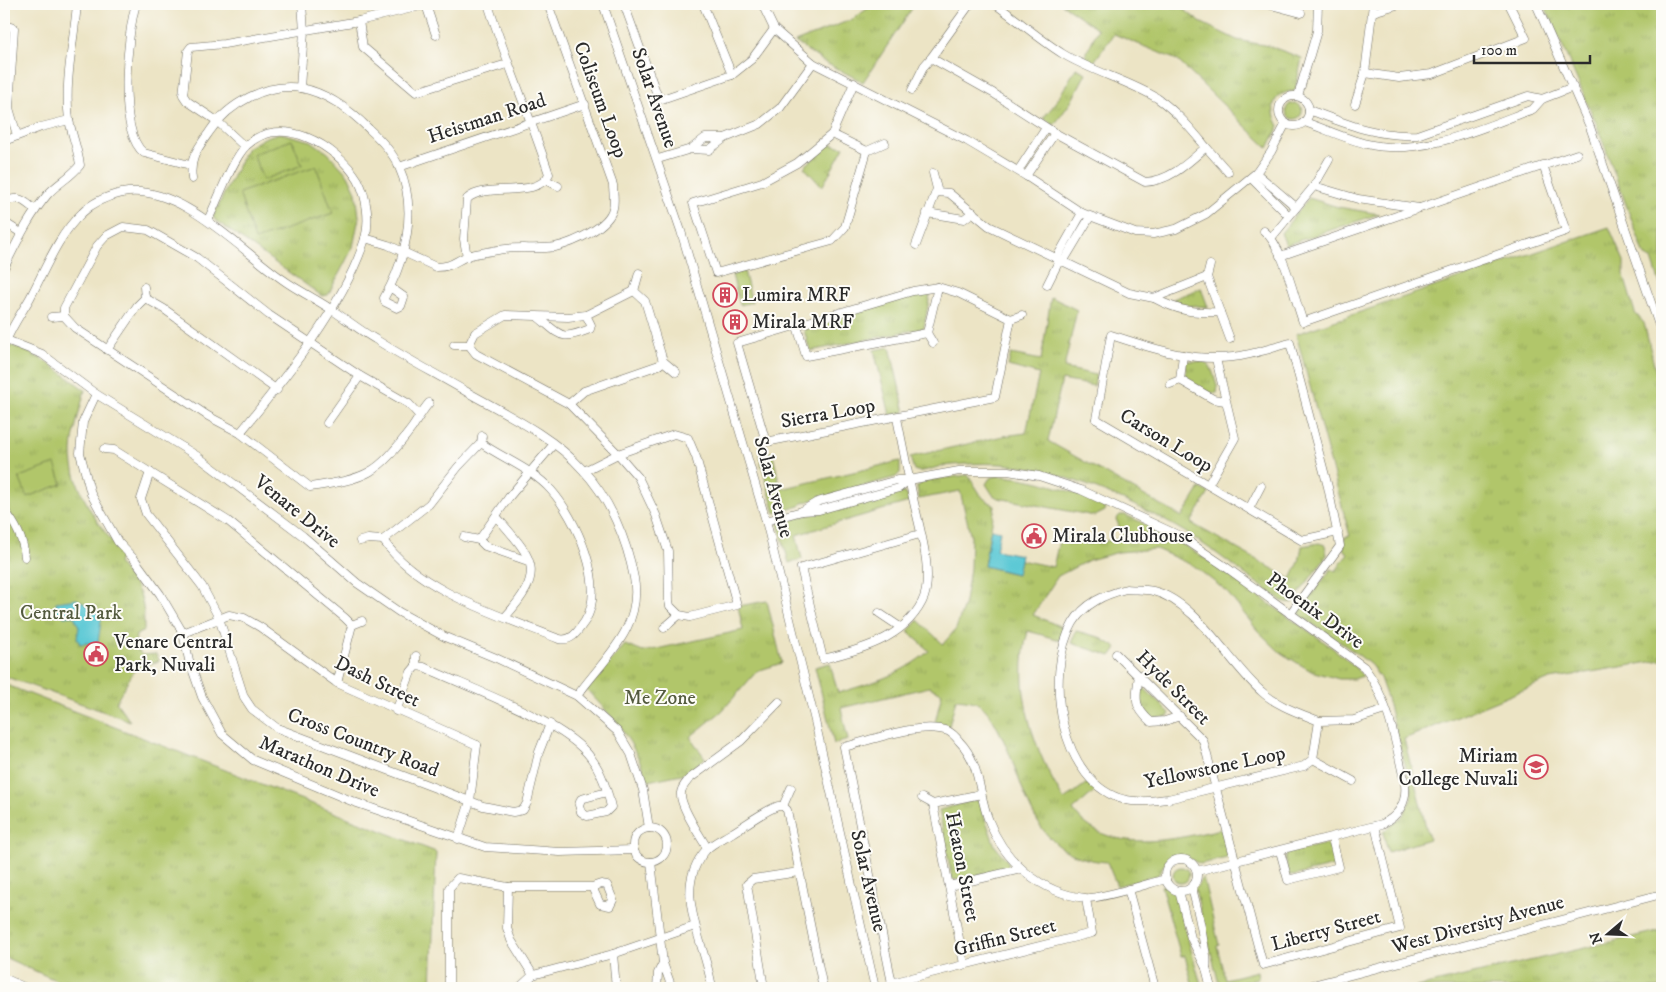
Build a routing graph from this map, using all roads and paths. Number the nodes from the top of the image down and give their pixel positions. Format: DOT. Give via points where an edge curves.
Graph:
graph roads {
  1 [pos="78,4"];
  2 [pos="136,4"];
  3 [pos="302,4"];
  4 [pos="428,4"];
  5 [pos="488,4"];
  6 [pos="548,4"];
  7 [pos="603,4"];
  8 [pos="624,4"];
  9 [pos="703,4"];
  10 [pos="762,4"];
  11 [pos="970,4"];
  12 [pos="995,4"];
  13 [pos="1267,4"];
  14 [pos="1318,4"];
  15 [pos="1400,4"];
  16 [pos="1509,4"];
  17 [pos="1536,4"];
  18 [pos="1373,8"];
  19 [pos="1301,13"];
  20 [pos="359,21"];
  21 [pos="4,25"];
  22 [pos="774,29"];
  23 [pos="304,30"];
  24 [pos="436,36"];
  25 [pos="931,58"];
  26 [pos="813,63"];
  27 [pos="507,64"];
  28 [pos="1365,73"];
  29 [pos="732,75"];
  30 [pos="854,83"];
  31 [pos="1573,87"];
  32 [pos="300,88"];
  33 [pos="912,90"];
  34 [pos="1298,96"];
  35 [pos="1542,99"];
  36 [pos="585,104"];
  37 [pos="1354,104"];
  38 [pos="1309,110"];
  39 [pos="70,120"];
  40 [pos="217,121"];
  41 [pos="531,122"];
  42 [pos="1305,122"];
  43 [pos="1286,124"];
  44 [pos="1046,128"];
  45 [pos="1054,133"];
  46 [pos="832,134"];
  47 [pos="17,135"];
  48 [pos="725,138"];
  49 [pos="4,141"];
  50 [pos="884,143"];
  51 [pos="245,147"];
  52 [pos="1206,147"];
  53 [pos="691,149"];
  54 [pos="867,151"];
  55 [pos="1577,154"];
  56 [pos="658,159"];
  57 [pos="1329,160"];
  58 [pos="190,164"];
  59 [pos="1543,165"];
  60 [pos="399,166"];
  61 [pos="1018,171"];
  62 [pos="1228,172"];
  63 [pos="934,173"];
  64 [pos="1026,176"];
  65 [pos="1254,176"];
  66 [pos="192,179"];
  67 [pos="546,180"];
  68 [pos="558,186"];
  69 [pos="1314,186"];
  70 [pos="937,192"];
  71 [pos="4,204"];
  72 [pos="1296,208"];
  73 [pos="1420,209"];
  74 [pos="35,210"];
  75 [pos="973,212"];
  76 [pos="928,213"];
  77 [pos="1082,214"];
  78 [pos="1289,216"];
  79 [pos="1090,217"];
  80 [pos="208,220"];
  81 [pos="4,222"];
  82 [pos="1264,231"];
  83 [pos="21,233"];
  84 [pos="1272,237"];
  85 [pos="365,238"];
  86 [pos="916,244"];
  87 [pos="404,252"];
  88 [pos="467,256"];
  89 [pos="1280,256"];
  90 [pos="1059,260"];
  91 [pos="1210,265"];
  92 [pos="4,268"];
  93 [pos="639,273"];
  94 [pos="1207,277"];
  95 [pos="1047,285"];
  96 [pos="144,287"];
  97 [pos="390,287"];
  98 [pos="938,288"];
  99 [pos="634,291"];
  100 [pos="145,298"];
  101 [pos="1154,298"];
  102 [pos="331,309"];
  103 [pos="1220,312"];
  104 [pos="586,314"];
  105 [pos="536,315"];
  106 [pos="1022,315"];
  107 [pos="64,316"];
  108 [pos="51,317"];
  109 [pos="1011,320"];
  110 [pos="797,326"];
  111 [pos="927,333"];
  112 [pos="1662,334"];
  113 [pos="1230,338"];
  114 [pos="310,341"];
  115 [pos="5,342"];
  116 [pos="454,344"];
  117 [pos="933,344"];
  118 [pos="469,345"];
  119 [pos="107,350"];
  120 [pos="1183,356"];
  121 [pos="1216,358"];
  122 [pos="663,361"];
  123 [pos="676,372"];
  124 [pos="360,376"];
  125 [pos="1180,380"];
  126 [pos="1170,384"];
  127 [pos="277,390"];
  128 [pos="96,394"];
  129 [pos="995,397"];
  130 [pos="1225,401"];
  131 [pos="429,403"];
  132 [pos="569,404"];
  133 [pos="1000,406"];
  134 [pos="418,414"];
  135 [pos="898,418"];
  136 [pos="1096,419"];
  137 [pos="328,423"];
  138 [pos="1087,423"];
  139 [pos="240,433"];
  140 [pos="553,444"];
  141 [pos="104,449"];
  142 [pos="618,454"];
  143 [pos="584,470"];
  144 [pos="150,472"];
  145 [pos="531,472"];
  146 [pos="909,480"];
  147 [pos="1208,485"];
  148 [pos="1261,486"];
  149 [pos="1248,509"];
  150 [pos="4,510"];
  151 [pos="496,516"];
  152 [pos="766,521"];
  153 [pos="1338,532"];
  154 [pos="920,534"];
  155 [pos="464,536"];
  156 [pos="383,540"];
  157 [pos="479,540"];
  158 [pos="360,541"];
  159 [pos="25,557"];
  160 [pos="528,561"];
  161 [pos="878,613"];
  162 [pos="1290,614"];
  163 [pos="679,615"];
  164 [pos="505,617"];
  165 [pos="219,618"];
  166 [pos="362,622"];
  167 [pos="352,626"];
  168 [pos="900,627"];
  169 [pos="664,628"];
  170 [pos="183,633"];
  171 [pos="1116,654"];
  172 [pos="416,656"];
  173 [pos="416,666"];
  174 [pos="1139,674"];
  175 [pos="337,684"];
  176 [pos="577,696"];
  177 [pos="779,702"];
  178 [pos="1385,710"];
  179 [pos="396,711"];
  180 [pos="1180,716"];
  181 [pos="1319,721"];
  182 [pos="550,724"];
  183 [pos="1313,759"];
  184 [pos="1353,782"];
  185 [pos="1216,786"];
  186 [pos="791,788"];
  187 [pos="607,792"];
  188 [pos="981,794"];
  189 [pos="922,798"];
  190 [pos="470,801"];
  191 [pos="933,804"];
  192 [pos="783,806"];
  193 [pos="1375,826"];
  194 [pos="649,828"];
  195 [pos="1332,838"];
  196 [pos="458,839"];
  197 [pos="707,848"];
  198 [pos="634,850"];
  199 [pos="1280,851"];
  200 [pos="650,862"];
  201 [pos="1236,862"];
  202 [pos="1021,869"];
  203 [pos="1197,871"];
  204 [pos="799,872"];
  205 [pos="1166,879"];
  206 [pos="949,886"];
  207 [pos="508,887"];
  208 [pos="592,887"];
  209 [pos="1192,888"];
  210 [pos="1128,889"];
  211 [pos="1179,891"];
  212 [pos="1662,894"];
  213 [pos="1086,899"];
  214 [pos="695,926"];
  215 [pos="660,939"];
  216 [pos="613,954"];
  217 [pos="663,963"];
  218 [pos="964,964"];
  219 [pos="1206,968"];
  220 [pos="533,975"];
  221 [pos="4,978"];
  222 [pos="892,986"];
  223 [pos="26,988"];
  224 [pos="448,988"];
  225 [pos="518,988"];
  226 [pos="616,988"];
  227 [pos="657,988"];
  228 [pos="672,988"];
  229 [pos="712,988"];
  230 [pos="764,988"];
  231 [pos="823,988"];
  232 [pos="875,988"];
  233 [pos="1155,988"];
  234 [pos="1211,988"];
  235 [pos="1301,988"];
  1 -- 39 [label="street" via="70,60"];
  2 -- 58 [label="street" via="128,46 126,98 130,125 139,150"];
  3 -- 23 [label="street"];
  4 -- 20 [label="street"];
  4 -- 24 [label="street"];
  5 -- 27 [label="street"];
  6 -- 36 [label="street, Coliseum Loop"];
  7 -- 56 [label="street, Solar Avenue"];
  8 -- 29 [label="street" via="659,100"];
  9 -- 29 [label="street"];
  10 -- 22 [label="street"];
  11 -- 25 [label="street"];
  12 -- 52 [label="street" via="1062,54 1157,98 1178,114"];
  13 -- 19 [label="street"];
  14 -- 34 [label="street" via="1317,31"];
  15 -- 18 [label="street"];
  16 -- 28 [label="street" via="1526,38 1432,74 1399,78"];
  17 -- 31 [label="street"];
  18 -- 28 [label="street"];
  20 -- 23 [label="street"];
  20 -- 27 [label="street" via="363,47 416,92"];
  21 -- 47 [label="street" via="14,28 9,108"];
  22 -- 26 [label="street"];
  22 -- 29 [label="street" via="752,59"];
  23 -- 32 [label="street"];
  23 -- 40 [label="street" via="191,47 183,95 186,101"];
  25 -- 33 [label="street"];
  25 -- 44 [label="street"];
  26 -- 30 [label="street"];
  26 -- 48 [label="street" via="771,116"];
  27 -- 41 [label="street"];
  28 -- 37 [label="street"];
  30 -- 46 [label="street"];
  30 -- 61 [label="street"];
  31 -- 35 [label="street"];
  31 -- 112 [label="street" via="1618,204"];
  32 -- 40 [label="street" via="253,95 236,104"];
  32 -- 60 [label="street" via="324,96 353,114 381,140"];
  34 -- 38 [label="street" via="1306,102"];
  34 -- 43 [label="street" via="1288,96 1281,102 1280,116"];
  35 -- 38 [label="street" via="1528,96 1417,135 1399,136 1367,131"];
  35 -- 42 [label="street" via="1533,109 1421,146 1401,148 1366,144"];
  36 -- 41 [label="street, Heistman Road"];
  36 -- 88 [label="street, Coliseum Loop" via="613,185 613,210 598,228 579,239 556,246 498,250"];
  38 -- 42 [label="street"];
  39 -- 47 [label="street"];
  39 -- 74 [label="street" via="80,165"];
  40 -- 51 [label="street"];
  40 -- 58 [label="street"];
  41 -- 60 [label="street, Heistman Road"];
  41 -- 67 [label="street" via="548,174"];
  42 -- 43 [label="street" via="1296,126"];
  43 -- 65 [label="street"];
  44 -- 45 [label="street"];
  44 -- 61 [label="street"];
  45 -- 52 [label="street" via="1145,182 1158,182 1184,167"];
  45 -- 64 [label="street"];
  46 -- 54 [label="street"];
  46 -- 54 [label="street" via="780,174 693,203 716,273 832,241 845,227"];
  47 -- 49 [label="street"];
  48 -- 53 [label="street" via="705,138"];
  48 -- 53 [label="street" via="709,150"];
  50 -- 54 [label="street"];
  51 -- 80 [label="street"];
  51 -- 85 [label="street" via="265,135 280,131 310,138 332,153 357,179 365,196"];
  52 -- 62 [label="street"];
  53 -- 56 [label="street"];
  55 -- 59 [label="street"];
  56 -- 152 [label="street, Solar Avenue"];
  57 -- 69 [label="street"];
  58 -- 66 [label="street"];
  59 -- 73 [label="street"];
  59 -- 89 [label="street" via="1566,231 1303,322"];
  60 -- 87 [label="street" via="408,214"];
  61 -- 64 [label="street"];
  63 -- 70 [label="street"];
  64 -- 77 [label="street"];
  65 -- 72 [label="street"];
  65 -- 78 [label="street"];
  65 -- 79 [label="street" via="1206,214 1176,229 1154,234 1135,233"];
  67 -- 68 [label="street"];
  67 -- 88 [label="street" via="533,187 470,196 467,199 464,239"];
  69 -- 72 [label="street"];
  69 -- 73 [label="street"];
  70 -- 75 [label="street" via="949,193"];
  70 -- 76 [label="street"];
  71 -- 74 [label="street" via="17,198"];
  72 -- 78 [label="street"];
  73 -- 89 [label="street"];
  74 -- 83 [label="street"];
  75 -- 76 [label="street" via="964,219"];
  75 -- 90 [label="street" via="989,226"];
  76 -- 86 [label="street"];
  77 -- 79 [label="street"];
  77 -- 90 [label="street"];
  78 -- 84 [label="street"];
  79 -- 90 [label="street"];
  80 -- 102 [label="street" via="282,280"];
  80 -- 115 [label="street" via="152,194 124,193 95,203 82,212 63,236"];
  81 -- 83 [label="street"];
  82 -- 84 [label="street"];
  83 -- 92 [label="street"];
  84 -- 89 [label="street"];
  85 -- 87 [label="street"];
  85 -- 102 [label="street"];
  87 -- 88 [label="street" via="436,267 456,264"];
  87 -- 97 [label="street"];
  90 -- 95 [label="street"];
  90 -- 101 [label="street" via="1129,293"];
  91 -- 94 [label="street"];
  93 -- 99 [label="street"];
  94 -- 101 [label="street"];
  94 -- 103 [label="street"];
  96 -- 100 [label="street"];
  98 -- 109 [label="street, Sierra Loop" via="958,293"];
  98 -- 110 [label="street, Sierra Loop" via="913,291"];
  98 -- 111 [label="street"];
  99 -- 104 [label="street"];
  99 -- 122 [label="street" via="645,301"];
  100 -- 119 [label="street" via="136,306"];
  100 -- 127 [label="street"];
  101 -- 103 [label="street" via="1174,309"];
  102 -- 114 [label="street"];
  102 -- 140 [label="street" via="373,338"];
  103 -- 113 [label="street"];
  104 -- 105 [label="street" via="568,317"];
  104 -- 105 [label="street" via="590,329 570,337 562,336"];
  105 -- 118 [label="street" via="505,315 475,332"];
  106 -- 109 [label="street"];
  107 -- 108 [label="street"];
  107 -- 114 [label="street" via="64,308 97,246 106,236 123,227 135,227 148,230 197,258 269,315"];
  107 -- 119 [label="street" via="75,328"];
  109 -- 129 [label="street"];
  110 -- 111 [label="street" via="806,356"];
  110 -- 135 [label="street, Sierra Loop" via="737,343 766,442"];
  111 -- 117 [label="street"];
  114 -- 124 [label="street"];
  114 -- 127 [label="street"];
  115 -- 128 [label="street, Venare Drive" via="42,354"];
  116 -- 118 [label="street"];
  118 -- 132 [label="street" via="476,354"];
  119 -- 139 [label="street" via="208,416"];
  120 -- 121 [label="street, Carson Loop"];
  120 -- 125 [label="street"];
  120 -- 136 [label="street, Carson Loop" via="1112,335"];
  121 -- 130 [label="street"];
  121 -- 153 [label="street, Carson Loop" via="1236,357 1290,343"];
  122 -- 123 [label="street"];
  122 -- 132 [label="street" via="584,391"];
  124 -- 134 [label="street" via="408,404"];
  124 -- 137 [label="street"];
  125 -- 126 [label="street"];
  125 -- 130 [label="street" via="1214,399"];
  127 -- 139 [label="street"];
  128 -- 170 [label="street, Marathon Drive" via="83,422 80,453 91,494 118,542 160,594"];
  128 -- 176 [label="street, Venare Drive" via="240,487 357,583 399,612 445,637"];
  129 -- 133 [label="street"];
  129 -- 135 [label="street, Sierra Loop"];
  130 -- 147 [label="street" via="1235,438"];
  131 -- 134 [label="street"];
  132 -- 142 [label="street"];
  134 -- 139 [label="street" via="415,424 387,460 370,473 348,481 310,487"];
  135 -- 146 [label="street, Sierra Loop"];
  136 -- 138 [label="street"];
  136 -- 147 [label="street, Carson Loop"];
  140 -- 143 [label="street"];
  140 -- 145 [label="street"];
  141 -- 144 [label="street" via="114,450"];
  142 -- 143 [label="street"];
  142 -- 163 [label="street" via="638,477 656,515 668,551 669,601"];
  142 -- 163 [label="street" via="674,434 688,438 696,457 737,605 690,616"];
  143 -- 176 [label="street" via="616,520 628,552 634,581 634,603 628,629"];
  144 -- 165 [label="street, Cross Country Road" via="141,499 146,514 202,586"];
  144 -- 167 [label="street" via="228,521"];
  145 -- 151 [label="street"];
  145 -- 156 [label="street" via="481,440 429,504"];
  145 -- 164 [label="street" via="551,490 576,527 589,565 592,604 586,620 566,641"];
  146 -- 152 [label="street, Phoenix Drive" via="899,488"];
  146 -- 154 [label="street, Sierra Loop"];
  146 -- 162 [label="street, Phoenix Drive" via="959,470 1008,471 1039,476 1081,490 1180,536"];
  147 -- 149 [label="street, Carson Loop"];
  148 -- 149 [label="street"];
  149 -- 153 [label="street, Carson Loop" via="1301,540"];
  150 -- 159 [label="street" via="22,538"];
  151 -- 157 [label="street"];
  151 -- 160 [label="street" via="518,542"];
  152 -- 232 [label="street, Solar Avenue" via="816,721"];
  153 -- 162 [label="street, Carson Loop" via="1340,546"];
  154 -- 168 [label="street, Sierra Loop" via="926,564 923,601"];
  154 -- 168 [label="street, Sierra Loop" via="801,568 823,659 878,643"];
  155 -- 157 [label="street"];
  156 -- 158 [label="street"];
  156 -- 164 [label="street" via="409,568 444,590"];
  157 -- 160 [label="street" via="485,546"];
  160 -- 164 [label="street" via="532,579"];
  161 -- 168 [label="street"];
  162 -- 178 [label="street, Phoenix Drive" via="1364,668 1377,688"];
  163 -- 169 [label="street"];
  165 -- 170 [label="street, Dash Street"];
  165 -- 175 [label="street, Dash Street" via="244,618"];
  165 -- 190 [label="street, Cross Country Road" via="242,691 252,710 277,728"];
  166 -- 167 [label="street"];
  167 -- 175 [label="street"];
  170 -- 196 [label="street, Marathon Drive" via="189,660 213,719 222,734 253,760 354,802"];
  171 -- 174 [label="street, Hyde Street"];
  172 -- 173 [label="street"];
  173 -- 179 [label="street"];
  173 -- 182 [label="street"];
  174 -- 180 [label="street, Hyde Street"];
  174 -- 180 [label="street" via="1136,697 1139,712 1151,722"];
  175 -- 179 [label="street, Dash Street"];
  176 -- 194 [label="street, Venare Drive" via="618,732 631,754 643,790"];
  177 -- 197 [label="street" via="740,741 683,787 680,794 683,803"];
  178 -- 181 [label="street, Yellowstone Loop" via="1354,720"];
  178 -- 193 [label="street, Phoenix Drive" via="1406,796 1395,816"];
  179 -- 190 [label="street, Dash Street" via="481,744"];
  180 -- 185 [label="street, Hyde Street" via="1203,740"];
  181 -- 183 [label="street, Yellowstone Loop"];
  181 -- 185 [label="street, Yellowstone Loop" via="1263,693 1182,605 1153,591 1126,589 1104,595 1086,607 1074,622 1066,637 1060,668 1065,732 1076,762 1105,791 1126,800 1168,798"];
  182 -- 187 [label="street" via="590,757"];
  182 -- 190 [label="street, Cross Country Road" via="523,810 513,812"];
  183 -- 184 [label="street, Yellowstone Loop"];
  183 -- 185 [label="street, Yellowstone Loop" via="1304,766"];
  185 -- 201 [label="street, Hyde Street"];
  186 -- 192 [label="street"];
  188 -- 191 [label="street, Heaton Street"];
  188 -- 202 [label="street" via="996,836"];
  188 -- 222 [label="street" via="976,768 966,748 950,731 925,727 844,747"];
  189 -- 191 [label="street, Heaton Street"];
  190 -- 196 [label="street, Dash Street"];
  191 -- 206 [label="street, Heaton Street"];
  192 -- 197 [label="street" via="770,809"];
  192 -- 204 [label="street" via="787,810"];
  193 -- 195 [label="street, Phoenix Drive"];
  193 -- 201 [label="street, Liberty Street" via="1400,928 1263,965"];
  194 -- 198 [label="street" via="636,835"];
  194 -- 200 [label="street" via="664,835 667,846 664,855"];
  195 -- 199 [label="street, Phoenix Drive"];
  195 -- 199 [label="street" via="1340,867 1288,880"];
  196 -- 198 [label="street, Marathon Drive" via="485,847 531,851"];
  197 -- 214 [label="street" via="695,864 690,880"];
  198 -- 200 [label="street" via="640,859"];
  199 -- 201 [label="street, Phoenix Drive"];
  200 -- 215 [label="street"];
  201 -- 203 [label="street, Phoenix Drive"];
  202 -- 206 [label="street"];
  202 -- 213 [label="street" via="1040,884"];
  203 -- 205 [label="street" via="1186,860 1175,861 1167,868"];
  203 -- 209 [label="street" via="1197,880"];
  204 -- 230 [label="street" via="754,879 747,884"];
  204 -- 231 [label="street"];
  205 -- 210 [label="street"];
  205 -- 211 [label="street" via="1169,886"];
  206 -- 218 [label="street, Heaton Street"];
  207 -- 208 [label="street"];
  207 -- 220 [label="street" via="507,928"];
  207 -- 224 [label="street" via="458,878 449,888"];
  209 -- 211 [label="street"];
  209 -- 219 [label="street" via="1204,934 1208,958"];
  210 -- 213 [label="street"];
  210 -- 233 [label="street"];
  211 -- 219 [label="street" via="1191,938"];
  212 -- 235 [label="street, West Diversity Avenue"];
  213 -- 218 [label="street, Griffin Street" via="1092,933"];
  214 -- 215 [label="street"];
  214 -- 229 [label="street" via="710,970"];
  215 -- 216 [label="street"];
  215 -- 217 [label="street"];
  216 -- 220 [label="street"];
  216 -- 226 [label="street"];
  217 -- 227 [label="street" via="658,973"];
  217 -- 228 [label="street"];
  218 -- 222 [label="street, Griffin Street"];
  219 -- 234 [label="street"];
  220 -- 225 [label="street"];
  221 -- 223 [label="street"];
}
